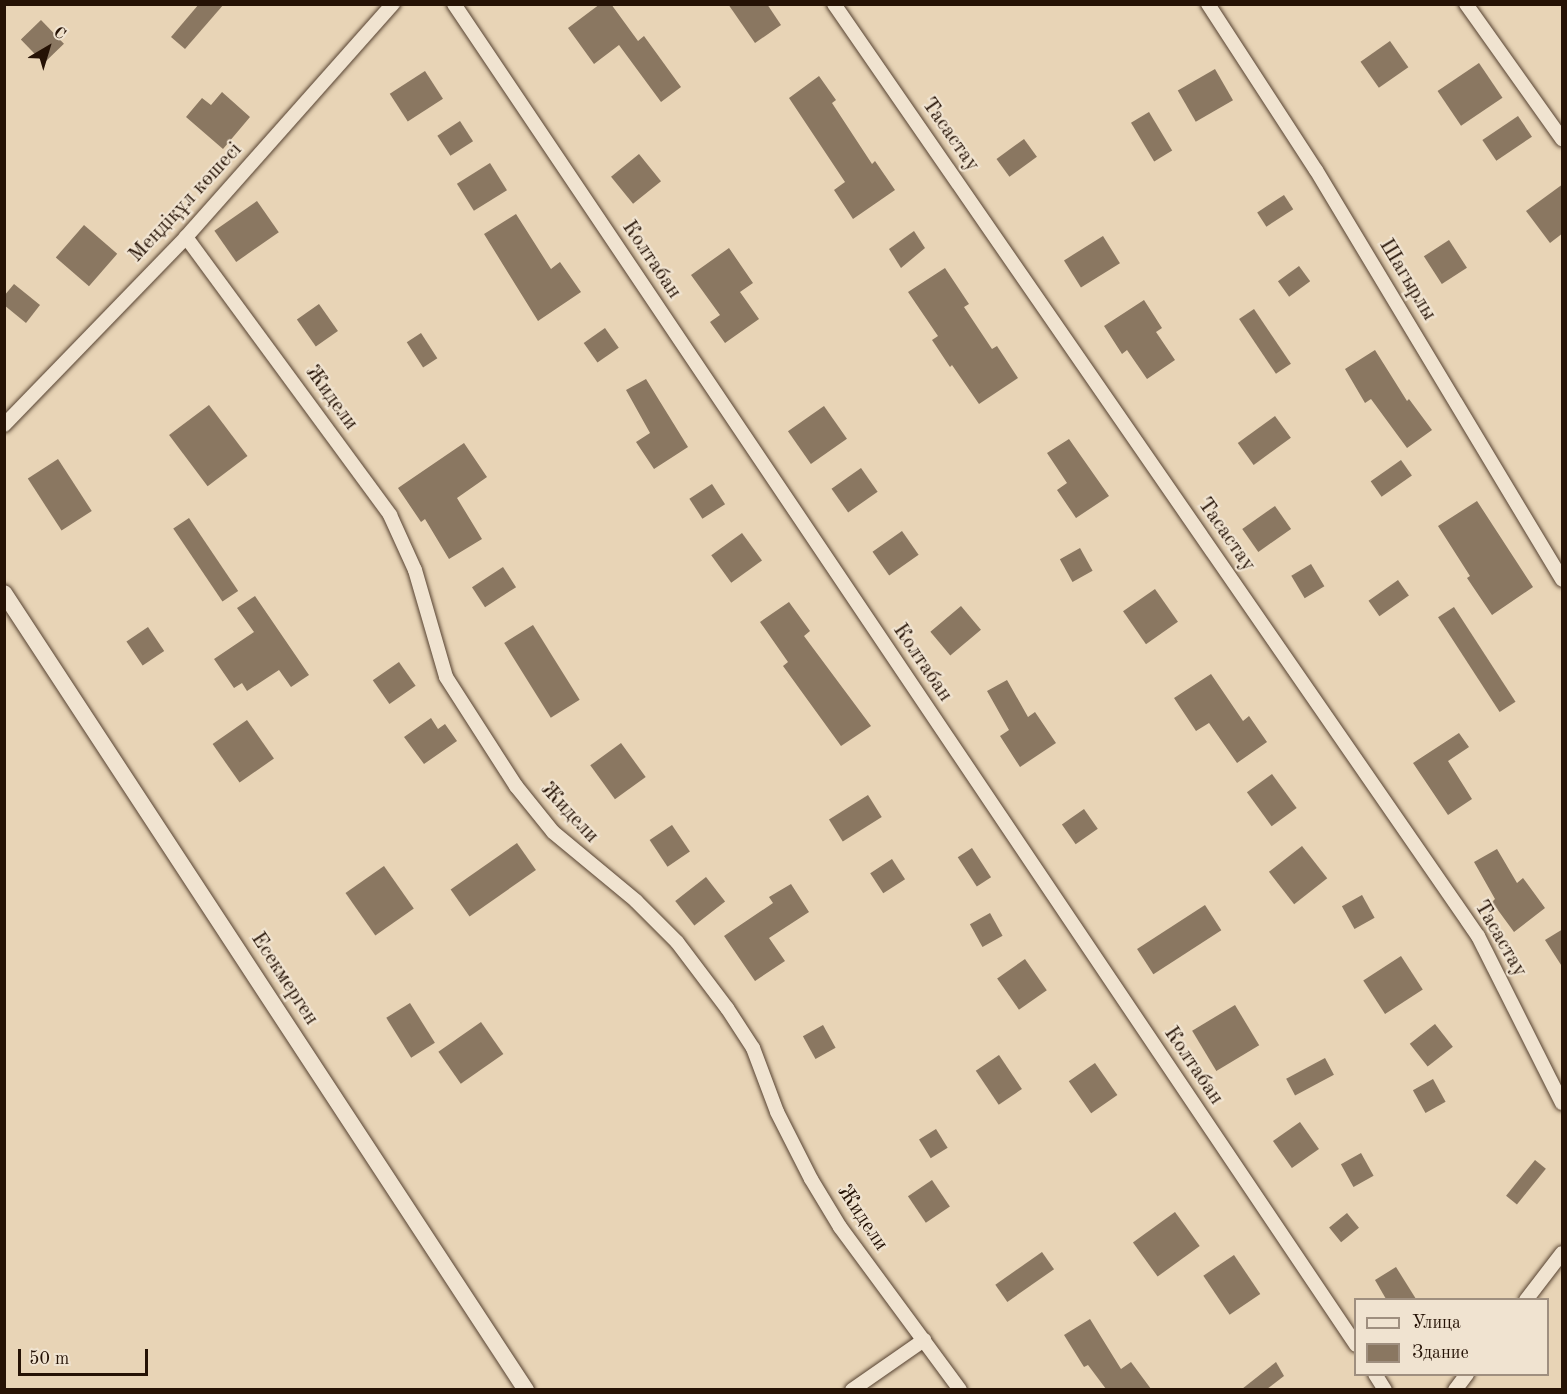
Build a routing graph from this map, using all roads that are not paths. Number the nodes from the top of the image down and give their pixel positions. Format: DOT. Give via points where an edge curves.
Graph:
graph roads {
  1 [pos="393,4"];
  2 [pos="454,4"];
  3 [pos="834,4"];
  4 [pos="1208,4"];
  5 [pos="1466,4"];
  6 [pos="1563,139"];
  7 [pos="186,237"];
  8 [pos="4,424"];
  9 [pos="1563,580"];
  10 [pos="4,592"];
  11 [pos="1563,1102"];
  12 [pos="1563,1253"];
  13 [pos="1527,1298"];
  14 [pos="924,1340"];
  15 [pos="1354,1342"];
  16 [pos="1376,1376"];
  17 [pos="1465,1376"];
  18 [pos="526,1389"];
  19 [pos="852,1389"];
  20 [pos="960,1389"];
  21 [pos="1385,1389"];
  22 [pos="1455,1389"];
  1 -- 7 [label="street, Меңдіқұл көшесі"];
  2 -- 15 [label="street, Колтабан"];
  3 -- 11 [label="street, Тасастау" via="1478,936"];
  4 -- 9 [label="street, Шагырлы" via="1316,170"];
  5 -- 6 [label="street"];
  7 -- 8 [label="street, Меңдіқұл көшесі"];
  7 -- 14 [label="street, Жидели" via="390,515 415,570 446,676 516,786 553,832 636,901 677,942 727,1008 753,1048 777,1112 840,1227"];
  10 -- 18 [label="street, Eсекмерген"];
  12 -- 13 [label="street"];
  14 -- 19 [label="street"];
  14 -- 20 [label="street, Жидели"];
  16 -- 21 [label="street"];
  17 -- 22 [label="street"];
}
